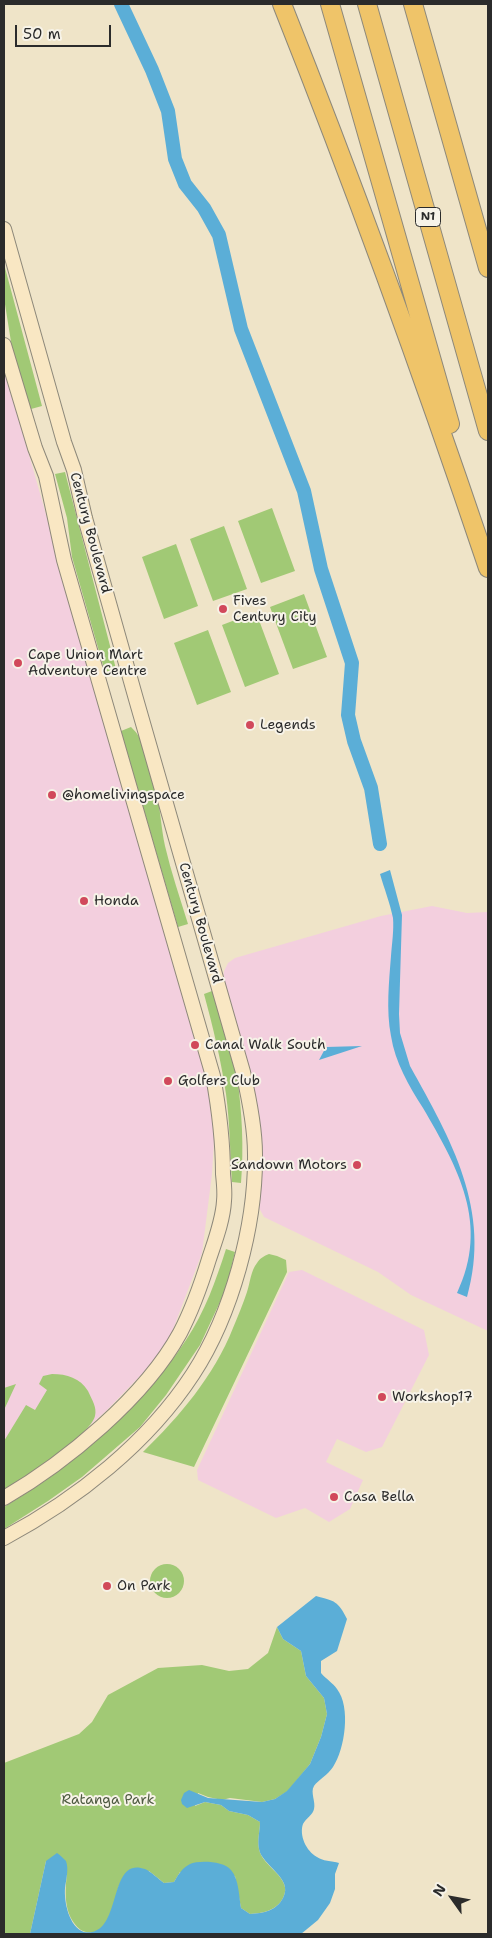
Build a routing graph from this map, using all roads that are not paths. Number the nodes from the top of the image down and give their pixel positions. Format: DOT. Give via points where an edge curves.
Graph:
graph roads {
  1 [pos="282,4"];
  2 [pos="330,4"];
  3 [pos="367,4"];
  4 [pos="413,4"];
  5 [pos="4,229"];
  6 [pos="488,268"];
  7 [pos="4,345"];
  8 [pos="488,431"];
  9 [pos="488,560"];
  10 [pos="488,568"];
  11 [pos="4,1498"];
  12 [pos="4,1538"];
  1 -- 10 [label="highway" via="329,121"];
  2 -- 9 [label="highway"];
  3 -- 8 [label="highway, N1"];
  4 -- 6 [label="highway"];
  5 -- 12 [label="main road, Century Boulevard" via="243,1072 255,1154 251,1219 244,1249 232,1292 194,1373 149,1430 113,1463 87,1485"];
  7 -- 11 [label="main road, Century Boulevard" via="46,476 64,560 213,1076 223,1135 224,1201 215,1241 192,1308 162,1360 146,1381 93,1433"];
}
